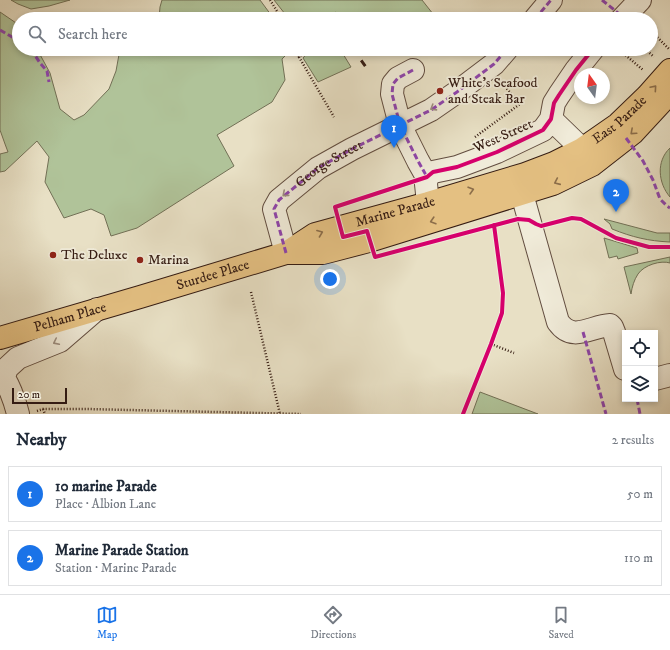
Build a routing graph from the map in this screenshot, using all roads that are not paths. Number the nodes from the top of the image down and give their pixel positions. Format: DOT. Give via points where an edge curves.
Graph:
graph roads {
  1 [pos="552,0"];
  2 [pos="640,0"];
  3 [pos="541,12"];
  4 [pos="629,12"];
  5 [pos="501,56"];
  6 [pos="587,56"];
  7 [pos="413,70"];
  8 [pos="666,82"];
  9 [pos="551,119"];
  10 [pos="400,125"];
  11 [pos="587,157"];
  12 [pos="427,177"];
  13 [pos="522,194"];
  14 [pos="428,203"];
  15 [pos="286,253"];
  16 [pos="140,297"];
  17 [pos="97,309"];
  18 [pos="0,338"];
  19 [pos="624,366"];
  20 [pos="2,374"];
  21 [pos="670,375"];
  22 [pos="658,378"];
  23 [pos="25,413"];
  1 -- 3 [label="street"];
  2 -- 4 [label="street"];
  5 -- 10 [label="street, George Street, one-way" via="489,68 431,110"];
  6 -- 9 [label="street, West Street" via="554,103"];
  7 -- 10 [label="street" via="398,78 393,84 392,94"];
  8 -- 11 [label="highway, East Parade" via="647,96"];
  9 -- 11 [label="street"];
  9 -- 12 [label="street, West Street" via="543,130 497,152 456,167 433,172"];
  10 -- 12 [label="street"];
  10 -- 15 [label="street, George Street, one-way" via="318,168 279,200 274,209"];
  11 -- 13 [label="highway, Marine Parade, one-way" via="554,184"];
  14 -- 11 [label="highway, Marine Parade, one-way" via="554,163"];
  12 -- 14 [label="street"];
  13 -- 15 [label="highway, Marine Parade, one-way" via="322,253"];
  13 -- 19 [label="street" via="558,322 563,329 576,333 610,325"];
  15 -- 14 [label="highway, Marine Parade, one-way" via="315,234"];
  15 -- 16 [label="highway, Sturdee Place"];
  16 -- 17 [label="highway, Pelham Place"];
  17 -- 18 [label="highway, Pelham Place"];
  17 -- 20 [label="street, one-way" via="60,341 18,358"];
  20 -- 23 [label="street" via="16,407"];
  21 -- 22 [label="street"];
}
